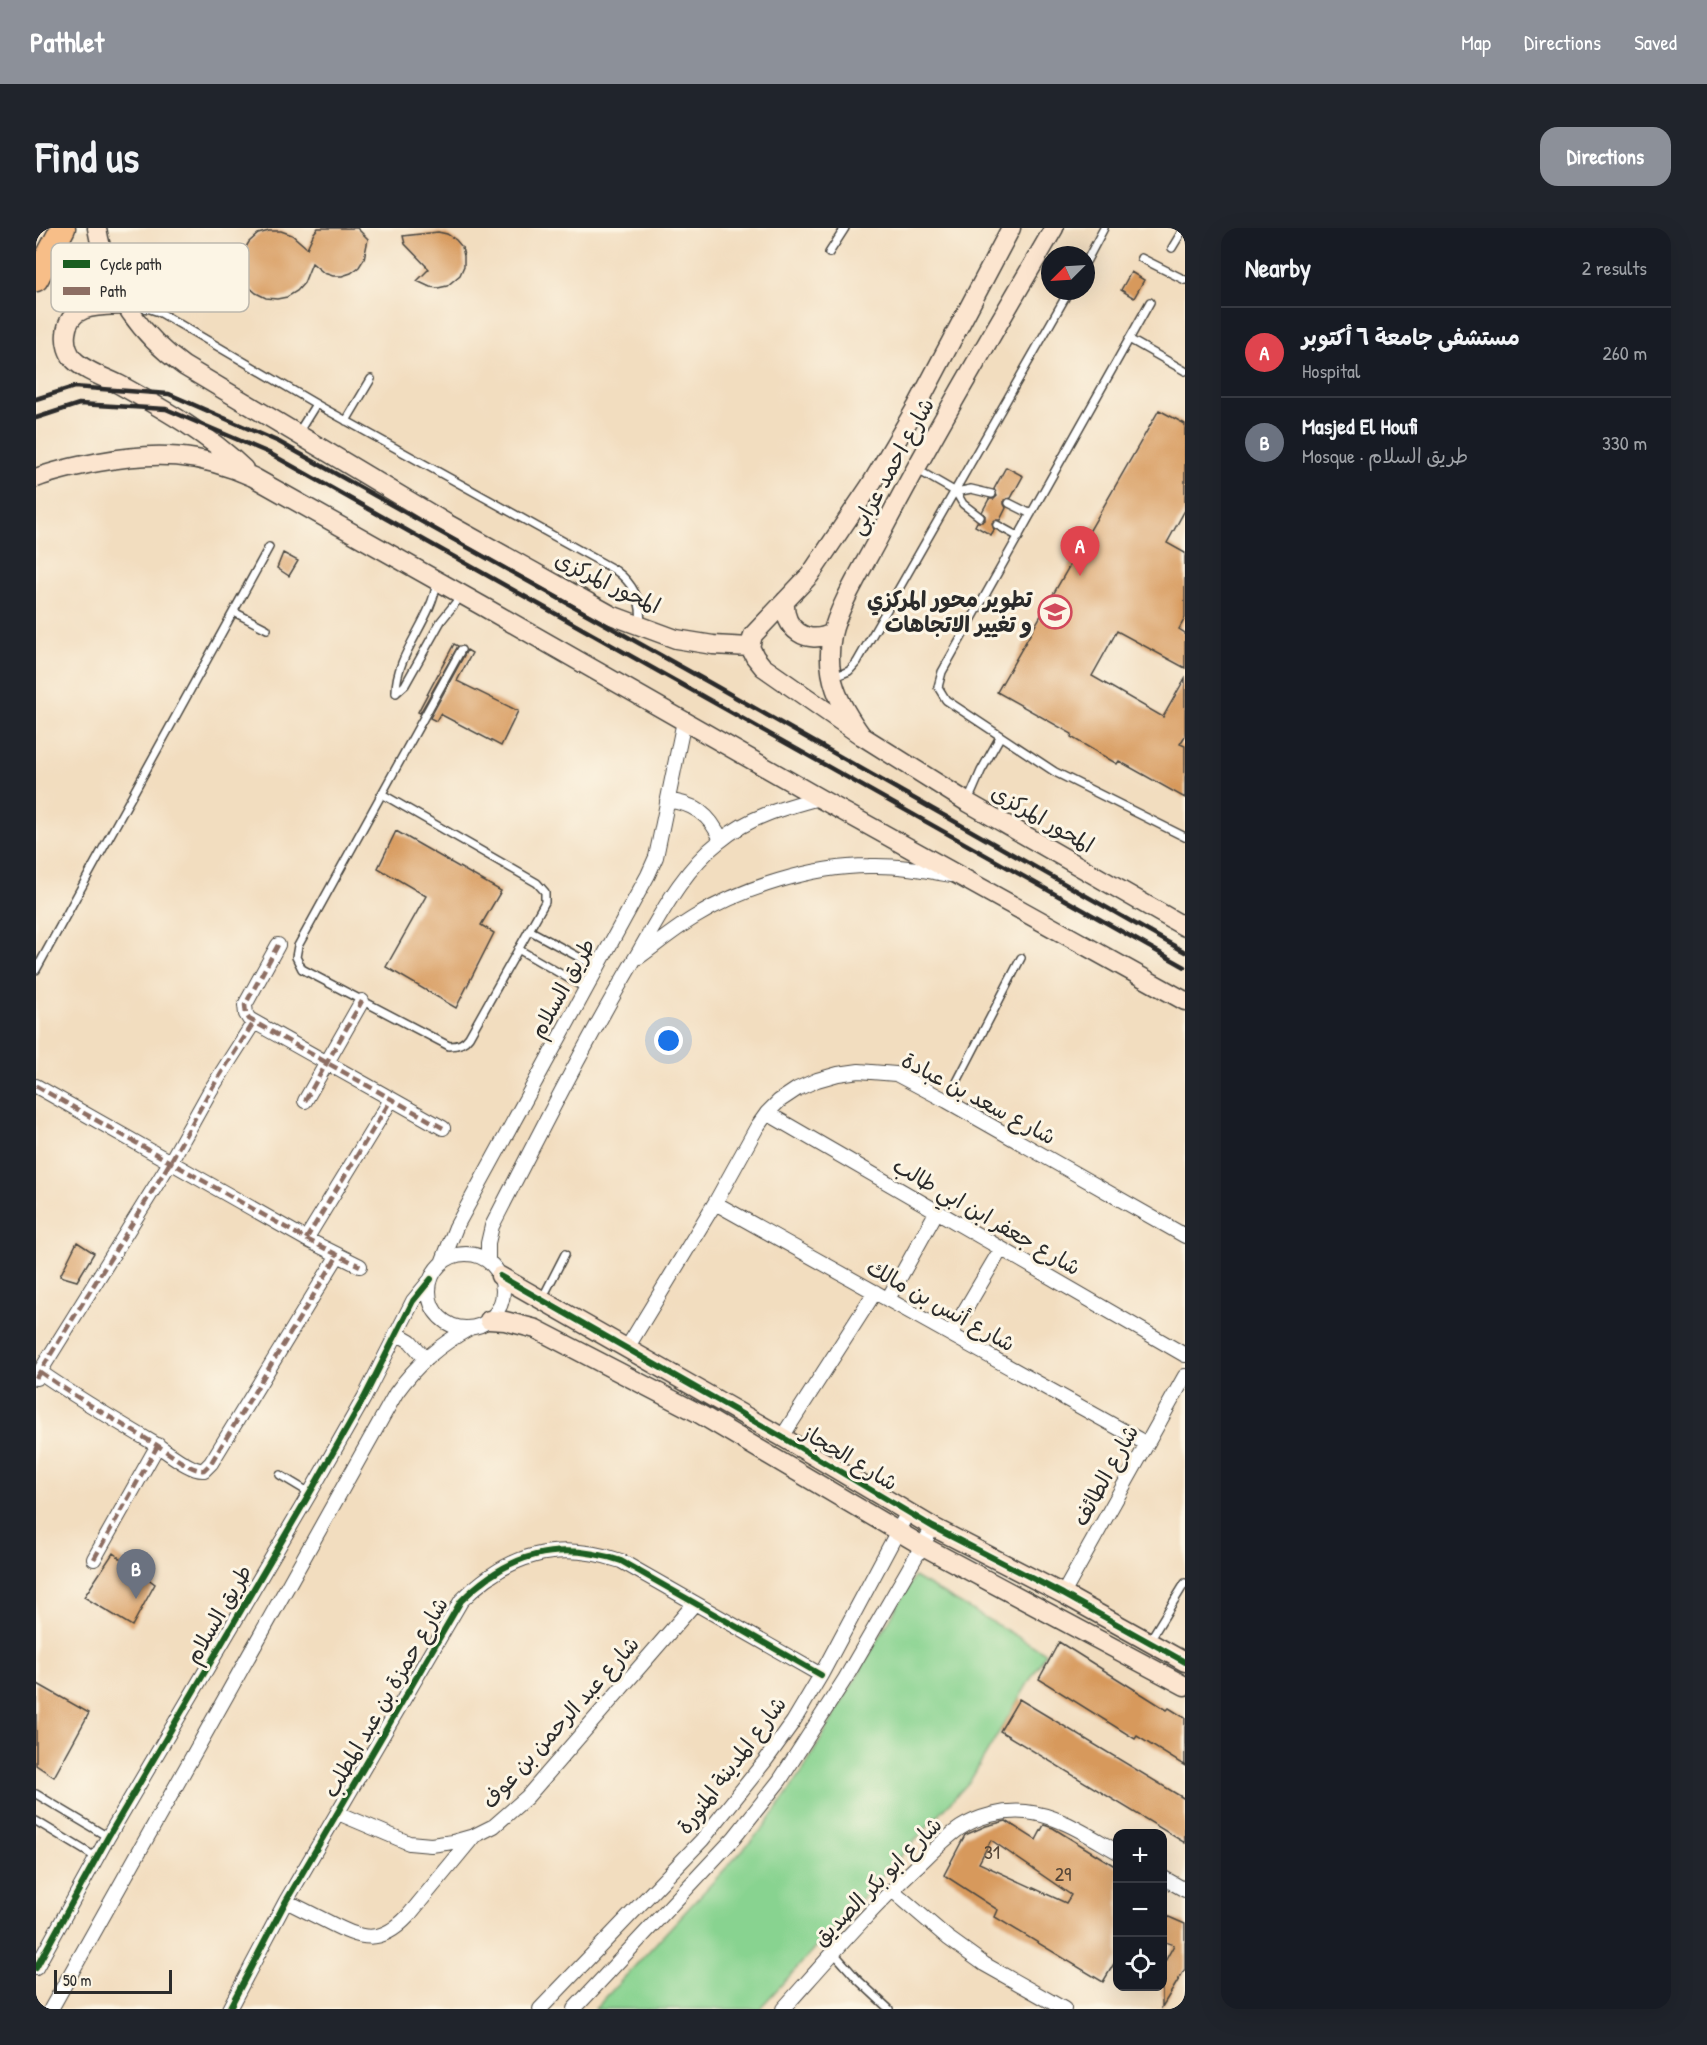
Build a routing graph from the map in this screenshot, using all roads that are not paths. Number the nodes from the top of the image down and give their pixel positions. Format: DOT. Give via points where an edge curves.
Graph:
graph roads {
  1 [pos="63,228"];
  2 [pos="97,228"];
  3 [pos="845,228"];
  4 [pos="1011,228"];
  5 [pos="1054,228"];
  6 [pos="1104,228"];
  7 [pos="1184,228"];
  8 [pos="55,243"];
  9 [pos="101,243"];
  10 [pos="1094,246"];
  11 [pos="1172,248"];
  12 [pos="51,251"];
  13 [pos="829,253"];
  14 [pos="1141,258"];
  15 [pos="36,279"];
  16 [pos="1185,280"];
  17 [pos="1064,300"];
  18 [pos="1150,302"];
  19 [pos="79,312"];
  20 [pos="129,312"];
  21 [pos="159,312"];
  22 [pos="1129,339"];
  23 [pos="1185,371"];
  24 [pos="371,379"];
  25 [pos="316,404"];
  26 [pos="346,421"];
  27 [pos="298,433"];
  28 [pos="915,469"];
  29 [pos="253,477"];
  30 [pos="36,478"];
  31 [pos="956,492"];
  32 [pos="992,494"];
  33 [pos="1009,503"];
  34 [pos="1031,514"];
  35 [pos="980,517"];
  36 [pos="997,525"];
  37 [pos="1019,537"];
  38 [pos="269,548"];
  39 [pos="437,580"];
  40 [pos="462,595"];
  41 [pos="785,602"];
  42 [pos="234,612"];
  43 [pos="640,627"];
  44 [pos="267,629"];
  45 [pos="832,633"];
  46 [pos="750,647"];
  47 [pos="461,650"];
  48 [pos="831,677"];
  49 [pos="684,721"];
  50 [pos="862,736"];
  51 [pos="1000,736"];
  52 [pos="382,794"];
  53 [pos="819,798"];
  54 [pos="668,801"];
  55 [pos="967,802"];
  56 [pos="1185,837"];
  57 [pos="721,840"];
  58 [pos="966,879"];
  59 [pos="1185,927"];
  60 [pos="529,930"];
  61 [pos="278,945"];
  62 [pos="518,949"];
  63 [pos="1021,958"];
  64 [pos="632,962"];
  65 [pos="597,967"];
  66 [pos="36,970"];
  67 [pos="585,988"];
  68 [pos="362,1001"];
  69 [pos="1185,1001"];
  70 [pos="254,1022"];
  71 [pos="326,1064"];
  72 [pos="36,1086"];
  73 [pos="391,1100"];
  74 [pos="305,1101"];
  75 [pos="947,1101"];
  76 [pos="767,1113"];
  77 [pos="443,1128"];
  78 [pos="171,1161"];
  79 [pos="716,1203"];
  80 [pos="937,1211"];
  81 [pos="1185,1236"];
  82 [pos="306,1239"];
  83 [pos="1001,1249"];
  84 [pos="565,1254"];
  85 [pos="338,1256"];
  86 [pos="488,1261"];
  87 [pos="442,1263"];
  88 [pos="360,1266"];
  89 [pos="500,1276"];
  90 [pos="431,1279"];
  91 [pos="875,1292"];
  92 [pos="888,1299"];
  93 [pos="541,1301"];
  94 [pos="489,1320"];
  95 [pos="470,1328"];
  96 [pos="396,1333"];
  97 [pos="951,1334"];
  98 [pos="627,1348"];
  99 [pos="1185,1355"];
  100 [pos="425,1359"];
  101 [pos="38,1375"];
  102 [pos="1185,1376"];
  103 [pos="782,1437"];
  104 [pos="1147,1443"];
  105 [pos="158,1445"];
  106 [pos="280,1475"];
  107 [pos="310,1493"];
  108 [pos="908,1512"];
  109 [pos="933,1527"];
  110 [pos="897,1530"];
  111 [pos="921,1545"];
  112 [pos="94,1559"];
  113 [pos="1185,1583"];
  114 [pos="1063,1594"];
  115 [pos="695,1603"];
  116 [pos="1148,1642"];
  117 [pos="1185,1662"];
  118 [pos="821,1675"];
  119 [pos="1185,1686"];
  120 [pos="36,1794"];
  121 [pos="338,1813"];
  122 [pos="36,1821"];
  123 [pos="474,1836"];
  124 [pos="108,1837"];
  125 [pos="1113,1849"];
  126 [pos="97,1858"];
  127 [pos="1167,1880"];
  128 [pos="892,1890"];
  129 [pos="1185,1890"];
  130 [pos="286,1901"];
  131 [pos="834,1952"];
  132 [pos="36,1968"];
  133 [pos="51,2009"];
  134 [pos="229,2009"];
  135 [pos="540,2009"];
  136 [pos="574,2009"];
  137 [pos="783,2009"];
  138 [pos="889,2009"];
  139 [pos="1064,2009"];
  1 -- 8 [label="highway"];
  2 -- 9 [label="main road, المحور المركزى"];
  3 -- 13 [label="lane"];
  4 -- 41 [label="main road, شارع احمد عرابى" via="894,446 826,554"];
  5 -- 28 [label="main road, شارع احمد عرابى"];
  6 -- 10 [label="lane"];
  7 -- 11 [label="lane"];
  12 -- 15 [label="highway"];
  14 -- 16 [label="lane"];
  17 -- 31 [label="lane"];
  18 -- 22 [label="lane"];
  19 -- 29 [label="main road" via="66,330 65,340 73,359 196,430"];
  20 -- 27 [label="main road, المحور المركزى" via="167,354"];
  21 -- 25 [label="lane"];
  22 -- 23 [label="lane"];
  22 -- 34 [label="lane"];
  24 -- 26 [label="lane"];
  25 -- 26 [label="lane"];
  25 -- 27 [label="lane"];
  26 -- 43 [label="lane" via="615,570 634,591 640,608"];
  27 -- 43 [label="main road, المحور المركزى" via="456,529 611,615"];
  28 -- 31 [label="lane"];
  28 -- 45 [label="main road, شارع احمد عرابى"];
  29 -- 30 [label="main road" via="207,460 159,454 74,466"];
  29 -- 39 [label="main road"];
  31 -- 32 [label="lane" via="971,489"];
  31 -- 35 [label="lane" via="963,504"];
  31 -- 48 [label="lane" via="857,662 844,674"];
  33 -- 34 [label="lane"];
  34 -- 37 [label="lane"];
  36 -- 37 [label="lane"];
  37 -- 51 [label="lane" via="938,681 939,692 946,700"];
  38 -- 42 [label="lane"];
  39 -- 40 [label="main road"];
  39 -- 40 [label="lane" via="429,611 397,675 396,693"];
  40 -- 49 [label="main road"];
  41 -- 45 [label="main road" via="786,616 798,633 812,638"];
  41 -- 46 [label="main road, شارع احمد عرابى" via="753,635"];
  42 -- 44 [label="lane"];
  42 -- 66 [label="lane"];
  43 -- 46 [label="main road, المحور المركزى" via="694,643"];
  45 -- 48 [label="main road, شارع احمد عرابى"];
  46 -- 50 [label="main road, المحور المركزى" via="763,667"];
  47 -- 52 [label="lane"];
  48 -- 50 [label="main road, شارع احمد عرابى" via="837,698"];
  49 -- 53 [label="main road"];
  49 -- 54 [label="street, طريق السلام"];
  50 -- 55 [label="main road, المحور المركزى"];
  51 -- 55 [label="lane"];
  51 -- 56 [label="lane" via="1075,783"];
  52 -- 60 [label="lane" via="541,885 545,902"];
  52 -- 68 [label="lane" via="296,952 302,969"];
  53 -- 57 [label="street" via="759,816"];
  53 -- 58 [label="main road"];
  54 -- 57 [label="street" via="685,803 701,811"];
  54 -- 65 [label="street, طريق السلام" via="656,857"];
  55 -- 59 [label="main road, المحور المركزى"];
  57 -- 64 [label="street" via="687,875"];
  58 -- 64 [label="street" via="914,868 868,866 782,880 694,917"];
  58 -- 69 [label="main road"];
  60 -- 62 [label="lane"];
  60 -- 65 [label="lane"];
  61 -- 70 [label="street" via="245,1005 246,1014"];
  62 -- 67 [label="lane"];
  62 -- 68 [label="lane" via="469,1037 461,1044 449,1046"];
  63 -- 75 [label="lane"];
  64 -- 86 [label="street" via="492,1226"];
  65 -- 67 [label="street, طريق السلام"];
  67 -- 87 [label="street, طريق السلام" via="456,1227"];
  68 -- 71 [label="street"];
  70 -- 71 [label="street"];
  70 -- 78 [label="street"];
  71 -- 73 [label="street"];
  71 -- 74 [label="street"];
  72 -- 78 [label="street"];
  73 -- 77 [label="street"];
  73 -- 82 [label="street"];
  75 -- 76 [label="street, شارع سعد بن عبادة" via="896,1074 860,1071 817,1080 797,1089"];
  75 -- 81 [label="street, شارع سعد بن عبادة"];
  76 -- 79 [label="street, شارع سعد بن عبادة"];
  76 -- 80 [label="street, شارع جعفر ابن ابي طالب"];
  78 -- 82 [label="street"];
  78 -- 101 [label="street"];
  79 -- 91 [label="street, شارع أنس بن مالك"];
  79 -- 98 [label="street, شارع سعد بن عبادة"];
  80 -- 83 [label="street, شارع جعفر ابن ابي طالب"];
  80 -- 92 [label="street"];
  82 -- 85 [label="street"];
  83 -- 97 [label="street"];
  83 -- 99 [label="street, شارع جعفر ابن ابي طالب"];
  84 -- 93 [label="lane"];
  85 -- 88 [label="street"];
  85 -- 105 [label="street" via="207,1469 197,1471"];
  86 -- 87 [label="street" via="460,1254"];
  86 -- 89 [label="street"];
  87 -- 90 [label="street"];
  89 -- 93 [label="main road, شارع الحجاز"];
  89 -- 94 [label="street" via="501,1305"];
  90 -- 95 [label="street" via="430,1300 434,1310 459,1328"];
  90 -- 96 [label="street, طريق السلام" via="413,1301"];
  91 -- 92 [label="street, شارع أنس بن مالك"];
  91 -- 103 [label="street"];
  92 -- 97 [label="street, شارع أنس بن مالك"];
  93 -- 98 [label="main road, شارع الحجاز"];
  94 -- 95 [label="street"];
  94 -- 110 [label="main road, شارع الحجاز" via="526,1326 561,1341 698,1413"];
  95 -- 100 [label="street"];
  96 -- 100 [label="street" via="416,1346"];
  96 -- 107 [label="street, طريق السلام"];
  97 -- 104 [label="street, شارع أنس بن مالك"];
  98 -- 103 [label="main road, شارع الحجاز"];
  100 -- 133 [label="street" via="396,1392"];
  101 -- 105 [label="street"];
  102 -- 104 [label="street, شارع الطائف"];
  103 -- 108 [label="main road, شارع الحجاز"];
  104 -- 114 [label="street, شارع الطائف"];
  105 -- 112 [label="street"];
  106 -- 107 [label="lane"];
  107 -- 124 [label="street, طريق السلام"];
  108 -- 109 [label="main road, شارع الحجاز"];
  108 -- 110 [label="street, شارع المدينة المنورة"];
  109 -- 111 [label="street, شارع المدينة المنورة"];
  109 -- 114 [label="main road, شارع الحجاز"];
  110 -- 111 [label="main road, شارع الحجاز"];
  110 -- 118 [label="street, شارع المدينة المنورة"];
  111 -- 119 [label="main road, شارع الحجاز"];
  111 -- 136 [label="street, شارع المدينة المنورة" via="845,1679 775,1787 734,1838"];
  113 -- 116 [label="lane"];
  114 -- 116 [label="main road, شارع الحجاز"];
  115 -- 118 [label="street, شارع حمزة بن عبد المطلب"];
  115 -- 121 [label="street, شارع حمزة بن عبد المطلب" via="621,1561 600,1554 545,1553 494,1572 461,1601"];
  115 -- 123 [label="street, شارع عبد الرحمن بن عوف" via="527,1797 494,1826"];
  116 -- 117 [label="main road, شارع الحجاز"];
  118 -- 135 [label="street, شارع المدينة المنورة" via="793,1722 709,1833"];
  120 -- 124 [label="lane"];
  121 -- 123 [label="street, شارع عبد الرحمن بن عوف" via="409,1843 442,1843"];
  121 -- 130 [label="street, شارع حمزة بن عبد المطلب"];
  122 -- 126 [label="lane"];
  123 -- 130 [label="street" via="408,1917 384,1935 353,1935"];
  124 -- 126 [label="street, طريق السلام"];
  125 -- 128 [label="street, شارع ابو بكر الصديق" via="1041,1815 990,1815 959,1829"];
  126 -- 132 [label="street, طريق السلام"];
  127 -- 129 [label="street"];
  128 -- 131 [label="street, شارع ابو بكر الصديق"];
  128 -- 139 [label="street" via="984,1964"];
  130 -- 134 [label="street, شارع حمزة بن عبد المطلب"];
  131 -- 137 [label="street, شارع ابو بكر الصديق"];
  131 -- 138 [label="lane"];
}
